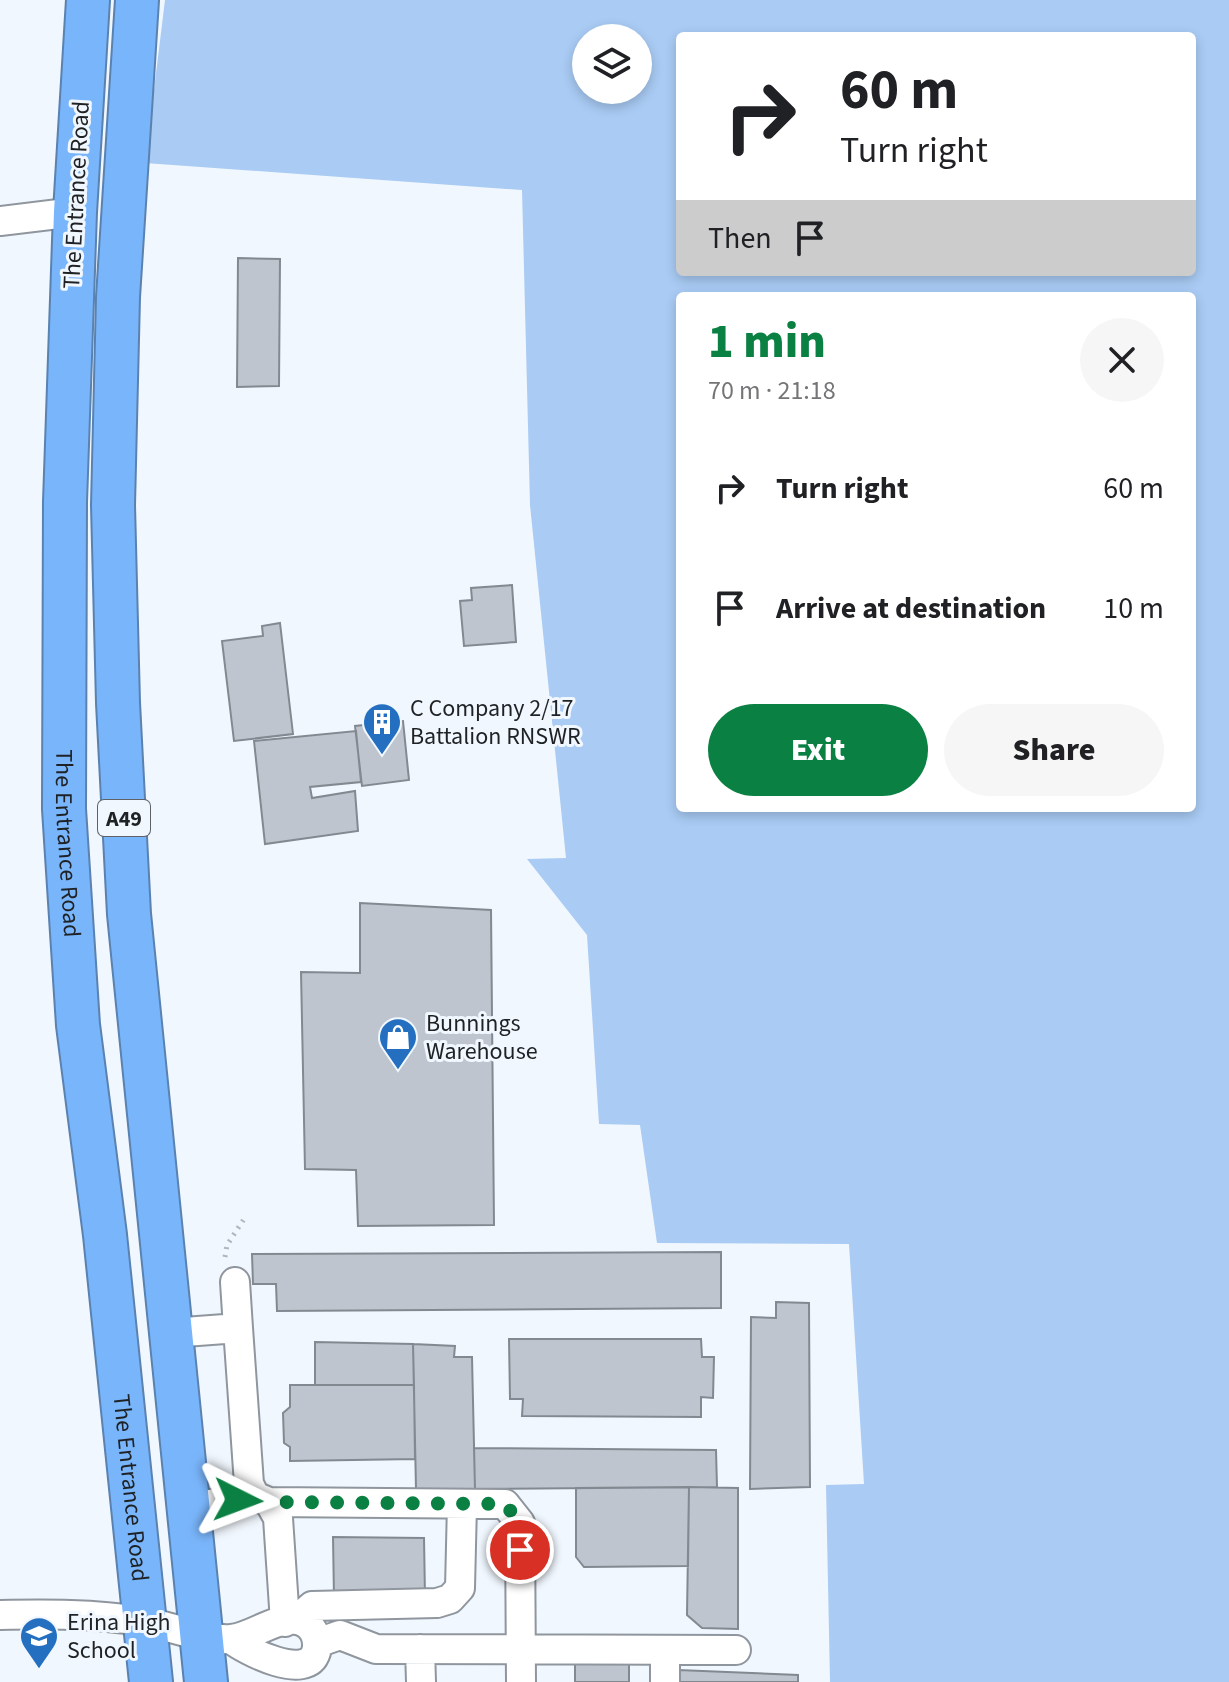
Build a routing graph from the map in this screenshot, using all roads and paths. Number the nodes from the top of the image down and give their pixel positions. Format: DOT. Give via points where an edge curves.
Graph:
graph roads {
  1 [pos="88,0"];
  2 [pos="137,0"];
  3 [pos="75,212"];
  4 [pos="0,221"];
  5 [pos="246,1216"];
  6 [pos="235,1282"];
  7 [pos="238,1328"];
  8 [pos="171,1333"];
  9 [pos="262,1499"];
  10 [pos="462,1504"];
  11 [pos="188,1506"];
  12 [pos="0,1615"];
  13 [pos="290,1621"];
  14 [pos="145,1622"];
  15 [pos="216,1636"];
  16 [pos="420,1649"];
  17 [pos="521,1649"];
  18 [pos="665,1650"];
  19 [pos="736,1650"];
  20 [pos="311,1664"];
  21 [pos="151,1682"];
  22 [pos="206,1682"];
  23 [pos="421,1682"];
  24 [pos="521,1682"];
  25 [pos="665,1682"];
  1 -- 3 [label="highway, The Entrance Road / A49"];
  2 -- 8 [label="highway, The Entrance Road / A49" via="118,297 118,703 129,914"];
  3 -- 4 [label="street"];
  3 -- 14 [label="highway, The Entrance Road / A49" via="65,502 64,809 78,1025"];
  5 -- 6 [label="path" via="227,1245 223,1265"];
  6 -- 7 [label="street"];
  7 -- 8 [label="street"];
  7 -- 9 [label="street" via="249,1484"];
  8 -- 11 [label="highway, The Entrance Road / A49"];
  9 -- 10 [label="street"];
  9 -- 11 [label="street"];
  9 -- 13 [label="street" via="278,1518"];
  10 -- 13 [label="street" via="460,1588 450,1599 312,1606"];
  10 -- 17 [label="street" via="505,1504 520,1523"];
  11 -- 15 [label="highway, The Entrance Road / A49"];
  12 -- 14 [label="street" via="91,1614"];
  13 -- 15 [label="street"];
  13 -- 20 [label="street" via="309,1625 316,1635"];
  14 -- 15 [label="street"];
  14 -- 21 [label="highway, The Entrance Road / A49"];
  15 -- 20 [label="street" via="286,1667"];
  15 -- 22 [label="highway, The Entrance Road / A49"];
  16 -- 17 [label="street"];
  16 -- 20 [label="street" via="376,1649 340,1635"];
  16 -- 23 [label="street"];
  17 -- 18 [label="street"];
  17 -- 24 [label="street"];
  18 -- 19 [label="street"];
  18 -- 25 [label="street"];
}
